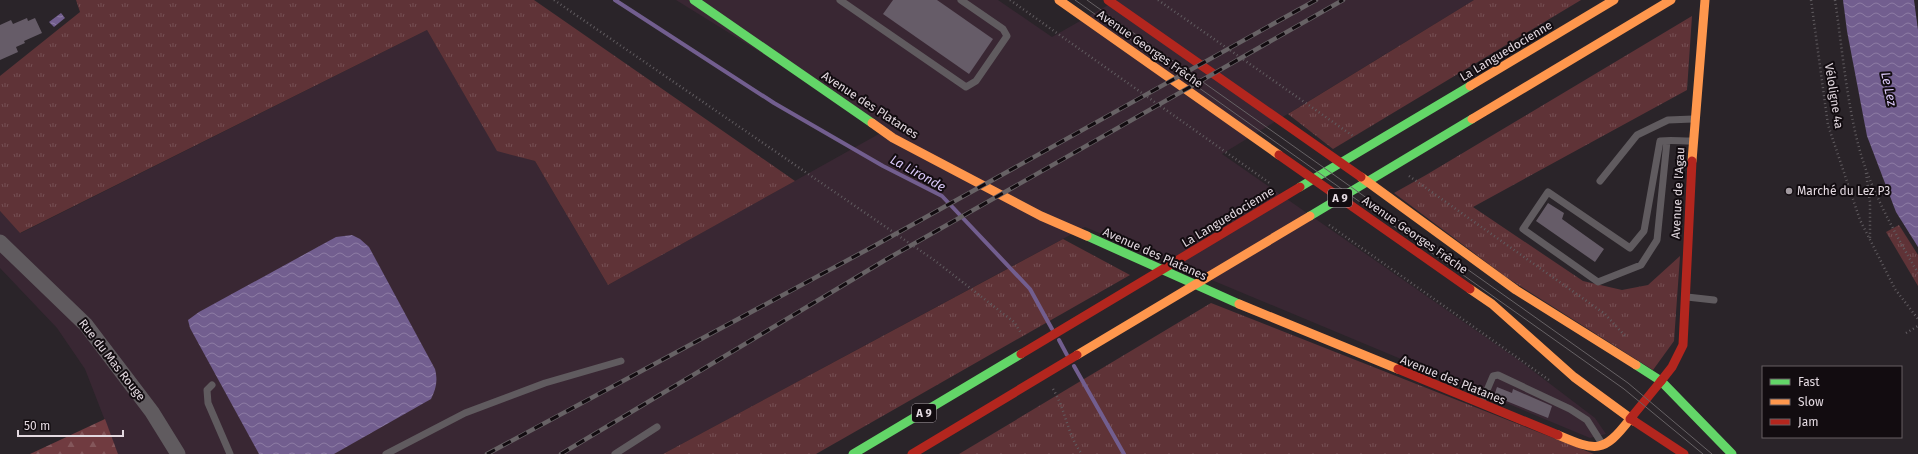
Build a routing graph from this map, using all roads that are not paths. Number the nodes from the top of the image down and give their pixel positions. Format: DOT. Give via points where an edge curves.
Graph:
graph roads {
  1 [pos="694,0"];
  2 [pos="840,0"];
  3 [pos="961,0"];
  4 [pos="1059,0"];
  5 [pos="1108,0"];
  6 [pos="1614,0"];
  7 [pos="1671,0"];
  8 [pos="1705,0"];
  9 [pos="1695,119"];
  10 [pos="1667,140"];
  11 [pos="1693,141"];
  12 [pos="1600,181"];
  13 [pos="0,242"];
  14 [pos="1685,297"];
  15 [pos="1714,300"];
  16 [pos="621,361"];
  17 [pos="1661,381"];
  18 [pos="212,385"];
  19 [pos="1481,405"];
  20 [pos="1630,419"];
  21 [pos="657,427"];
  22 [pos="930,444"];
  23 [pos="1609,450"];
  24 [pos="178,454"];
  25 [pos="230,454"];
  26 [pos="386,454"];
  27 [pos="616,454"];
  28 [pos="853,454"];
  29 [pos="912,454"];
  30 [pos="916,454"];
  31 [pos="1684,454"];
  32 [pos="1732,454"];
  1 -- 19 [label="main road, Avenue des Platanes" via="893,138 1041,216 1240,304"];
  2 -- 3 [label="lane" via="966,87 976,81 1007,36 1003,29"];
  4 -- 20 [label="main road, Avenue Georges Frêche" via="1492,304 1574,377"];
  5 -- 17 [label="main road, Avenue Georges Frêche" via="1317,145 1516,290"];
  6 -- 28 [label="main road, La Languedocienne / A 9"];
  7 -- 22 [label="main road, A 9"];
  8 -- 9 [label="main road, Avenue de l'Agau"];
  9 -- 11 [label="main road, Avenue de l'Agau"];
  9 -- 12 [label="lane" via="1668,120 1637,135"];
  10 -- 10 [label="lane" via="1660,141 1644,231 1630,248 1548,192 1523,229 1598,282 1641,264 1657,240"];
  10 -- 11 [label="lane"];
  11 -- 14 [label="main road, Avenue de l'Agau"];
  13 -- 24 [label="street, Rue du Mas Rouge" via="86,325 152,412"];
  14 -- 15 [label="lane"];
  14 -- 17 [label="main road, Avenue de l'Agau" via="1683,345 1672,367"];
  16 -- 26 [label="lane" via="545,383 465,413"];
  17 -- 20 [label="main road"];
  17 -- 32 [label="main road, Avenue Georges Frêche"];
  18 -- 25 [label="lane" via="207,390 208,403"];
  19 -- 23 [label="main road, Avenue des Platanes" via="1584,446"];
  19 -- 23 [label="lane" via="1493,376 1498,375 1570,409 1587,420"];
  20 -- 23 [label="main road" via="1610,443"];
  20 -- 31 [label="main road, Avenue Georges Frêche"];
  21 -- 27 [label="lane"];
  22 -- 29 [label="main road, A 9"];
  22 -- 30 [label="lane"];
}
